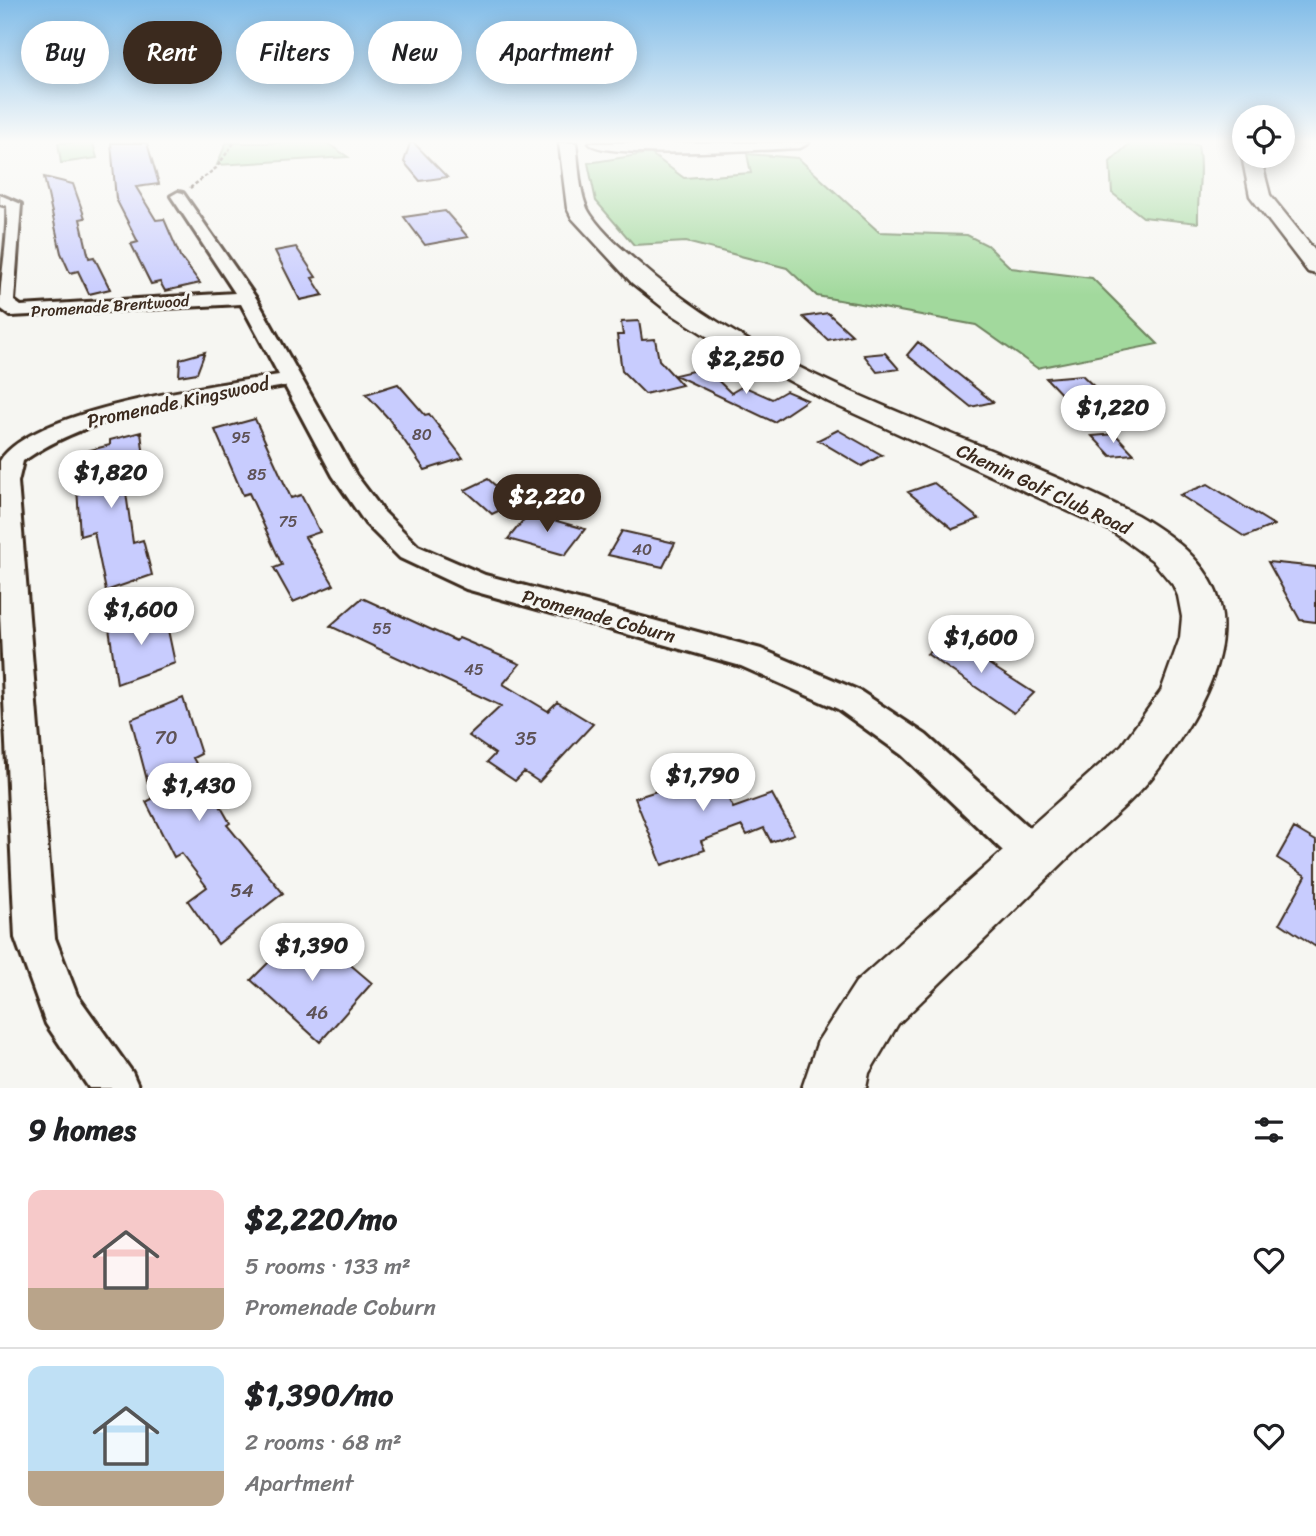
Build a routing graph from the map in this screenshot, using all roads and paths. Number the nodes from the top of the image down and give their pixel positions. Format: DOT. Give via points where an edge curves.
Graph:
graph roads {
  1 [pos="181,194"];
  2 [pos="578,194"];
  3 [pos="1259,194"];
  4 [pos="1275,194"];
  5 [pos="178,196"];
  6 [pos="0,199"];
  7 [pos="1316,246"];
  8 [pos="1316,267"];
  9 [pos="247,298"];
  10 [pos="292,379"];
  11 [pos="1033,855"];
  12 [pos="116,1088"];
  13 [pos="834,1088"];
  1 -- 5 [label="path"];
  2 -- 11 [label="street, Chemin Golf Club Road" via="582,218 679,308 779,364 1123,523 1183,570 1198,594 1203,618 1199,648 1185,688 1165,726 1139,759"];
  3 -- 8 [label="street"];
  4 -- 7 [label="street"];
  5 -- 9 [label="street"];
  6 -- 9 [label="street, Promenade Brentwood" via="14,204 5,303 17,312"];
  9 -- 10 [label="street, Promenade Coburn"];
  10 -- 11 [label="street, Promenade Coburn" via="345,476 375,518 409,552 476,582 750,657 849,700 914,745"];
  10 -- 12 [label="street, Promenade Kingswood" via="85,420 39,439 12,459 6,482 35,939 61,1009"];
  11 -- 13 [label="street, Chemin Golf Club Road" via="877,1003 840,1063"];
}
